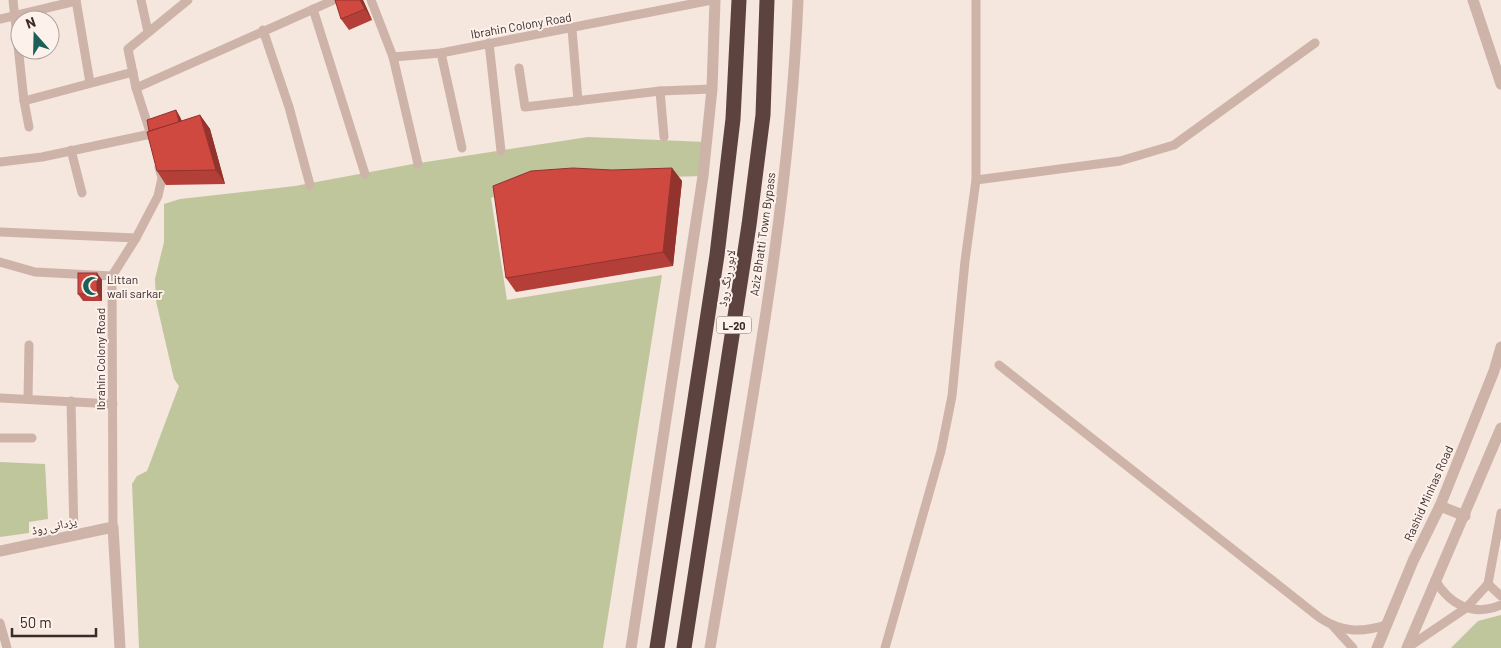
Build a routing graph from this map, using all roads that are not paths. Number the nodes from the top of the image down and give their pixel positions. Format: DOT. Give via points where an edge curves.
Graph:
graph roads {
  1 [pos="141,0"];
  2 [pos="188,0"];
  3 [pos="334,0"];
  4 [pos="371,0"];
  5 [pos="714,0"];
  6 [pos="739,0"];
  7 [pos="766,0"];
  8 [pos="798,0"];
  9 [pos="976,0"];
  10 [pos="1473,0"];
  11 [pos="76,1"];
  12 [pos="314,9"];
  13 [pos="37,10"];
  14 [pos="572,29"];
  15 [pos="263,30"];
  16 [pos="148,32"];
  17 [pos="1314,43"];
  18 [pos="489,44"];
  19 [pos="441,53"];
  20 [pos="393,57"];
  21 [pos="20,60"];
  22 [pos="519,68"];
  23 [pos="133,72"];
  24 [pos="90,83"];
  25 [pos="1501,84"];
  26 [pos="136,88"];
  27 [pos="712,89"];
  28 [pos="660,91"];
  29 [pos="24,101"];
  30 [pos="578,101"];
  31 [pos="29,127"];
  32 [pos="151,134"];
  33 [pos="664,138"];
  34 [pos="462,148"];
  35 [pos="71,150"];
  36 [pos="501,152"];
  37 [pos="0,162"];
  38 [pos="418,164"];
  39 [pos="365,174"];
  40 [pos="976,180"];
  41 [pos="310,185"];
  42 [pos="82,193"];
  43 [pos="0,232"];
  44 [pos="136,238"];
  45 [pos="0,262"];
  46 [pos="112,276"];
  47 [pos="29,345"];
  48 [pos="1501,347"];
  49 [pos="999,365"];
  50 [pos="0,398"];
  51 [pos="28,399"];
  52 [pos="71,401"];
  53 [pos="113,404"];
  54 [pos="1501,428"];
  55 [pos="0,438"];
  56 [pos="32,438"];
  57 [pos="1440,506"];
  58 [pos="1501,513"];
  59 [pos="1465,516"];
  60 [pos="1500,526"];
  61 [pos="113,527"];
  62 [pos="74,535"];
  63 [pos="0,551"];
  64 [pos="1435,580"];
  65 [pos="1488,584"];
  66 [pos="1501,596"];
  67 [pos="1501,605"];
  68 [pos="1466,608"];
  69 [pos="0,623"];
  70 [pos="1386,625"];
  71 [pos="1333,626"];
  72 [pos="7,648"];
  73 [pos="120,648"];
  74 [pos="631,648"];
  75 [pos="657,648"];
  76 [pos="684,648"];
  77 [pos="710,648"];
  78 [pos="884,648"];
  79 [pos="1353,648"];
  80 [pos="1378,648"];
  81 [pos="1407,648"];
  1 -- 16 [label="street"];
  2 -- 16 [label="street"];
  3 -- 12 [label="street"];
  4 -- 20 [label="street"];
  5 -- 14 [label="street, Ibrahin Colony Road"];
  5 -- 27 [label="street"];
  6 -- 75 [label="highway, لاہور رنگ روڈ / L-20" via="733,119 719,236"];
  7 -- 76 [label="highway, لاہور رنگ روڈ / L-20" via="763,115 750,225"];
  8 -- 77 [label="street, Aziz Bhatti Town Bypass" via="793,104 779,229"];
  9 -- 40 [label="street"];
  10 -- 25 [label="street"];
  11 -- 13 [label="street"];
  11 -- 24 [label="street"];
  12 -- 15 [label="street"];
  12 -- 39 [label="street"];
  14 -- 18 [label="street, Ibrahin Colony Road"];
  14 -- 30 [label="street"];
  15 -- 26 [label="street"];
  15 -- 41 [label="street" via="289,107"];
  16 -- 23 [label="street" via="128,49"];
  17 -- 40 [label="street" via="1174,145 1120,161"];
  18 -- 19 [label="street, Ibrahin Colony Road"];
  18 -- 36 [label="street"];
  19 -- 20 [label="street, Ibrahin Colony Road"];
  19 -- 34 [label="street"];
  20 -- 38 [label="street"];
  21 -- 29 [label="street"];
  22 -- 30 [label="street" via="525,107"];
  23 -- 24 [label="street"];
  23 -- 26 [label="street"];
  24 -- 29 [label="street"];
  26 -- 32 [label="street"];
  27 -- 28 [label="street"];
  27 -- 74 [label="street" via="686,295"];
  28 -- 30 [label="street"];
  28 -- 33 [label="street"];
  29 -- 31 [label="street"];
  32 -- 35 [label="street"];
  32 -- 44 [label="street" via="162,178 158,196"];
  35 -- 37 [label="street"];
  35 -- 42 [label="street"];
  40 -- 78 [label="street" via="952,396 941,451"];
  43 -- 44 [label="street"];
  44 -- 46 [label="street"];
  45 -- 46 [label="street" via="35,272"];
  46 -- 53 [label="street, Ibrahin Colony Road"];
  47 -- 51 [label="street"];
  48 -- 57 [label="street, Rashid Minhas Road"];
  49 -- 71 [label="street"];
  50 -- 51 [label="street"];
  51 -- 52 [label="street"];
  52 -- 53 [label="street"];
  52 -- 62 [label="street"];
  53 -- 61 [label="street, Ibrahin Colony Road"];
  54 -- 59 [label="street"];
  55 -- 56 [label="street"];
  57 -- 59 [label="street"];
  57 -- 70 [label="street, Rashid Minhas Road"];
  58 -- 60 [label="street"];
  59 -- 64 [label="street"];
  60 -- 65 [label="street"];
  61 -- 62 [label="street, یزدانی روڈ"];
  61 -- 73 [label="street"];
  62 -- 63 [label="street, یزدانی روڈ"];
  64 -- 68 [label="street" via="1447,597"];
  64 -- 81 [label="street"];
  65 -- 66 [label="street"];
  65 -- 68 [label="street"];
  67 -- 68 [label="street" via="1484,610"];
  68 -- 81 [label="street"];
  69 -- 72 [label="street"];
  70 -- 71 [label="street" via="1354,631"];
  70 -- 80 [label="street, Rashid Minhas Road"];
  71 -- 79 [label="street"];
}
